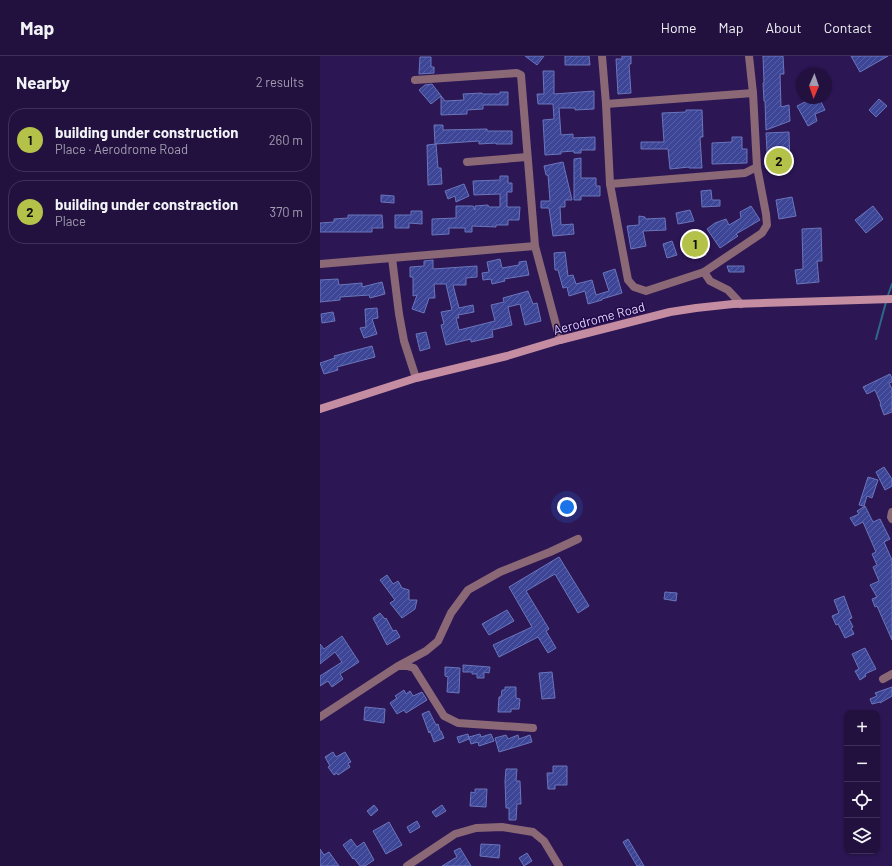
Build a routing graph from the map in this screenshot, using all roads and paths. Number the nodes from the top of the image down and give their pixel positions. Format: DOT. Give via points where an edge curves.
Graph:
graph roads {
  1 [pos="602,56"];
  2 [pos="749,56"];
  3 [pos="415,80"];
  4 [pos="753,93"];
  5 [pos="606,104"];
  6 [pos="528,157"];
  7 [pos="467,162"];
  8 [pos="756,167"];
  9 [pos="610,184"];
  10 [pos="535,246"];
  11 [pos="392,258"];
  12 [pos="320,264"];
  13 [pos="704,272"];
  14 [pos="892,299"];
  15 [pos="740,304"];
  16 [pos="560,340"];
  17 [pos="416,378"];
  18 [pos="320,409"];
  19 [pos="892,512"];
  20 [pos="892,519"];
  21 [pos="578,539"];
  22 [pos="398,666"];
  23 [pos="892,674"];
  24 [pos="883,678"];
  25 [pos="320,717"];
  26 [pos="533,728"];
  27 [pos="407,866"];
  28 [pos="560,866"];
  1 -- 5 [label="street"];
  2 -- 4 [label="street"];
  3 -- 6 [label="street" via="517,72 521,75"];
  4 -- 5 [label="street"];
  4 -- 8 [label="street"];
  5 -- 9 [label="street"];
  6 -- 7 [label="street"];
  6 -- 10 [label="street"];
  8 -- 9 [label="street" via="745,174"];
  8 -- 13 [label="street" via="767,225 762,233"];
  9 -- 13 [label="street" via="628,280 634,287 646,291"];
  10 -- 11 [label="street"];
  10 -- 16 [label="street"];
  11 -- 12 [label="street"];
  11 -- 17 [label="street" via="398,314"];
  13 -- 15 [label="street" via="710,281 728,290"];
  14 -- 15 [label="street, Aerodrome Road"];
  15 -- 16 [label="street, Aerodrome Road" via="670,312"];
  16 -- 17 [label="street, Aerodrome Road"];
  17 -- 18 [label="street, Aerodrome Road"];
  19 -- 20 [label="street"];
  21 -- 22 [label="street" via="500,572 468,590 451,613 438,641 426,651"];
  22 -- 25 [label="street"];
  22 -- 26 [label="street" via="414,668 444,716 458,722"];
  23 -- 24 [label="street"];
  27 -- 28 [label="street" via="455,834 476,828 502,827 533,832 544,841"];
}
